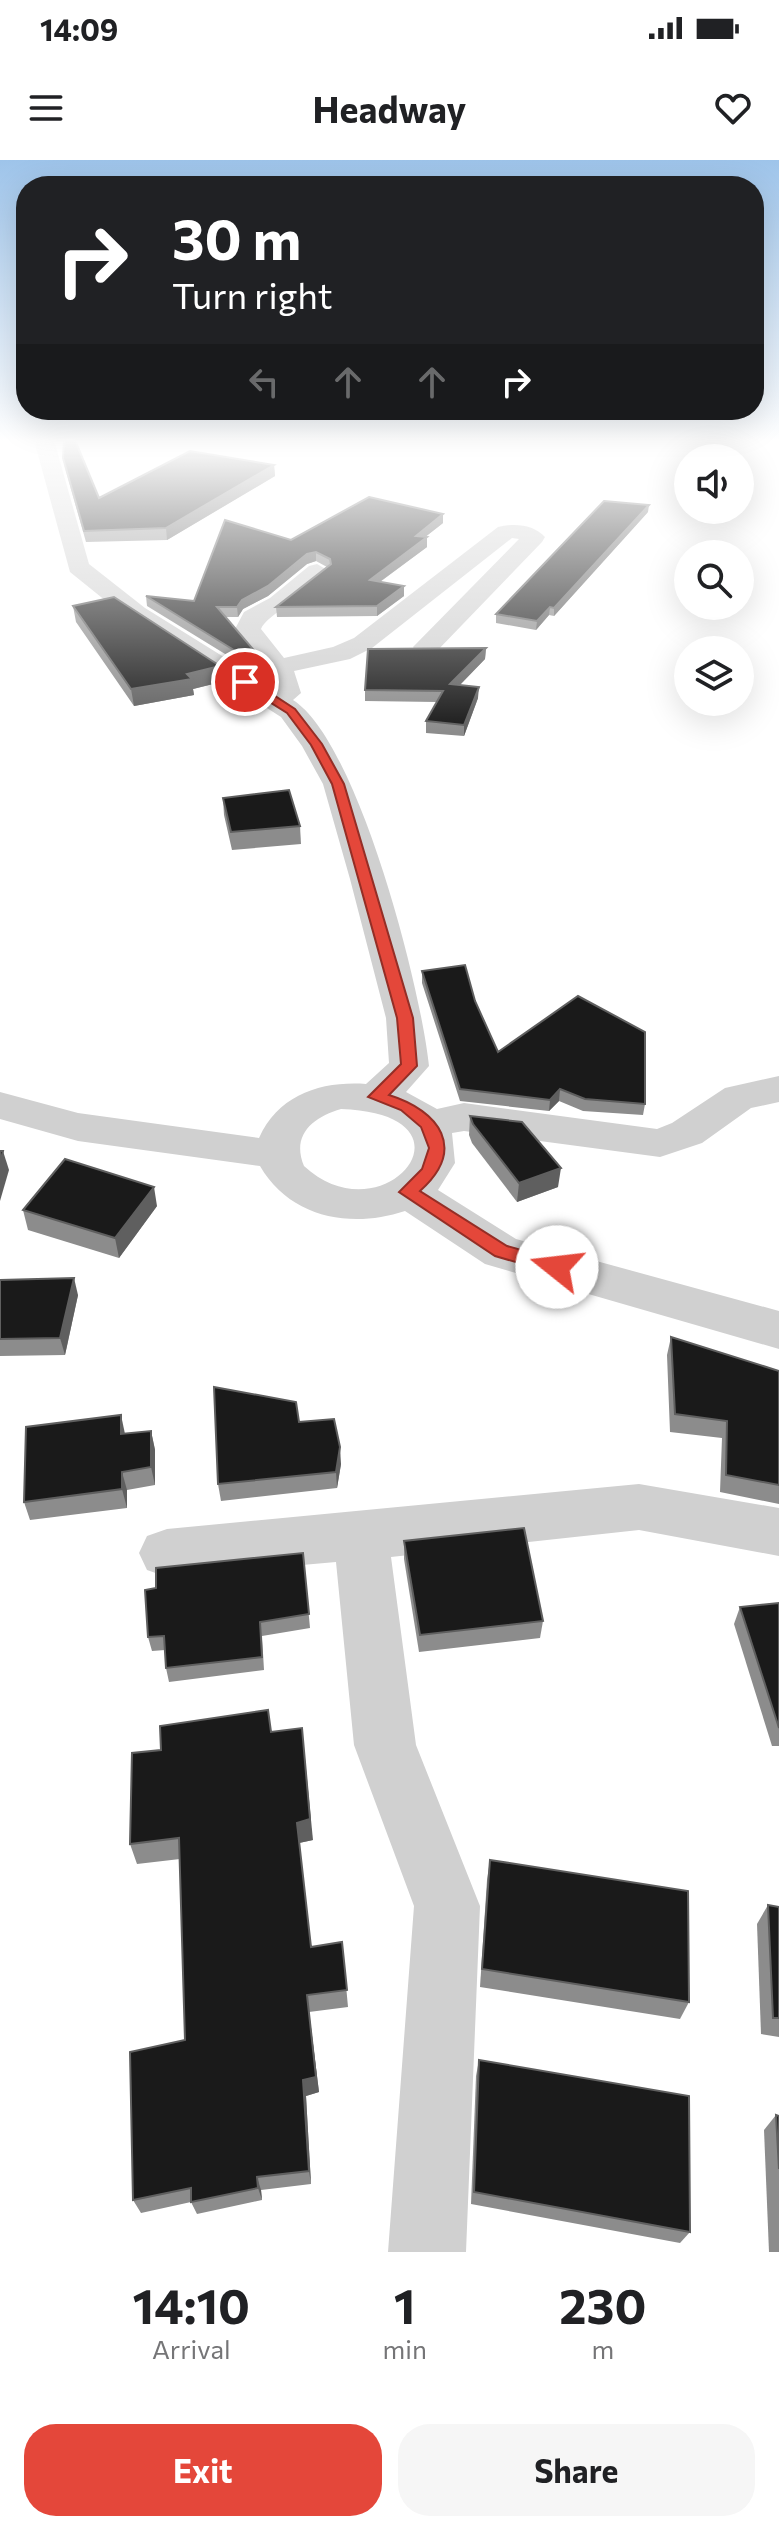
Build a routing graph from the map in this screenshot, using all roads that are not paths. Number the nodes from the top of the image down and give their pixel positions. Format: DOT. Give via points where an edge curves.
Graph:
graph roads {
  1 [pos="70,538"];
  2 [pos="499,538"];
  3 [pos="533,538"];
  4 [pos="317,571"];
  5 [pos="426,647"];
  6 [pos="277,667"];
  7 [pos="291,711"];
  8 [pos="779,1089"];
  9 [pos="377,1097"];
  10 [pos="0,1105"];
  11 [pos="429,1125"];
  12 [pos="275,1154"];
  13 [pos="408,1192"];
  14 [pos="779,1330"];
  15 [pos="779,1532"];
  16 [pos="361,1536"];
  17 [pos="167,1553"];
  18 [pos="427,2252"];
  1 -- 7 [label="street" via="78,567 136,613"];
  2 -- 6 [label="street" via="363,643"];
  3 -- 5 [label="street"];
  4 -- 6 [label="street" via="253,617 248,629"];
  6 -- 7 [label="street"];
  7 -- 9 [label="street" via="338,784 405,1018 409,1066"];
  8 -- 11 [label="street" via="739,1097 687,1133 660,1143 464,1117"];
  9 -- 11 [label="street" via="407,1106"];
  9 -- 12 [label="street" via="340,1096 305,1107 282,1128"];
  10 -- 12 [label="street" via="78,1127"];
  11 -- 13 [label="street" via="437,1148 430,1172"];
  12 -- 13 [label="street" via="285,1176 308,1195 376,1203"];
  13 -- 14 [label="street" via="501,1252"];
  15 -- 16 [label="street" via="639,1507"];
  16 -- 17 [label="street"];
  16 -- 18 [label="street" via="385,1745 447,1906"];
}
